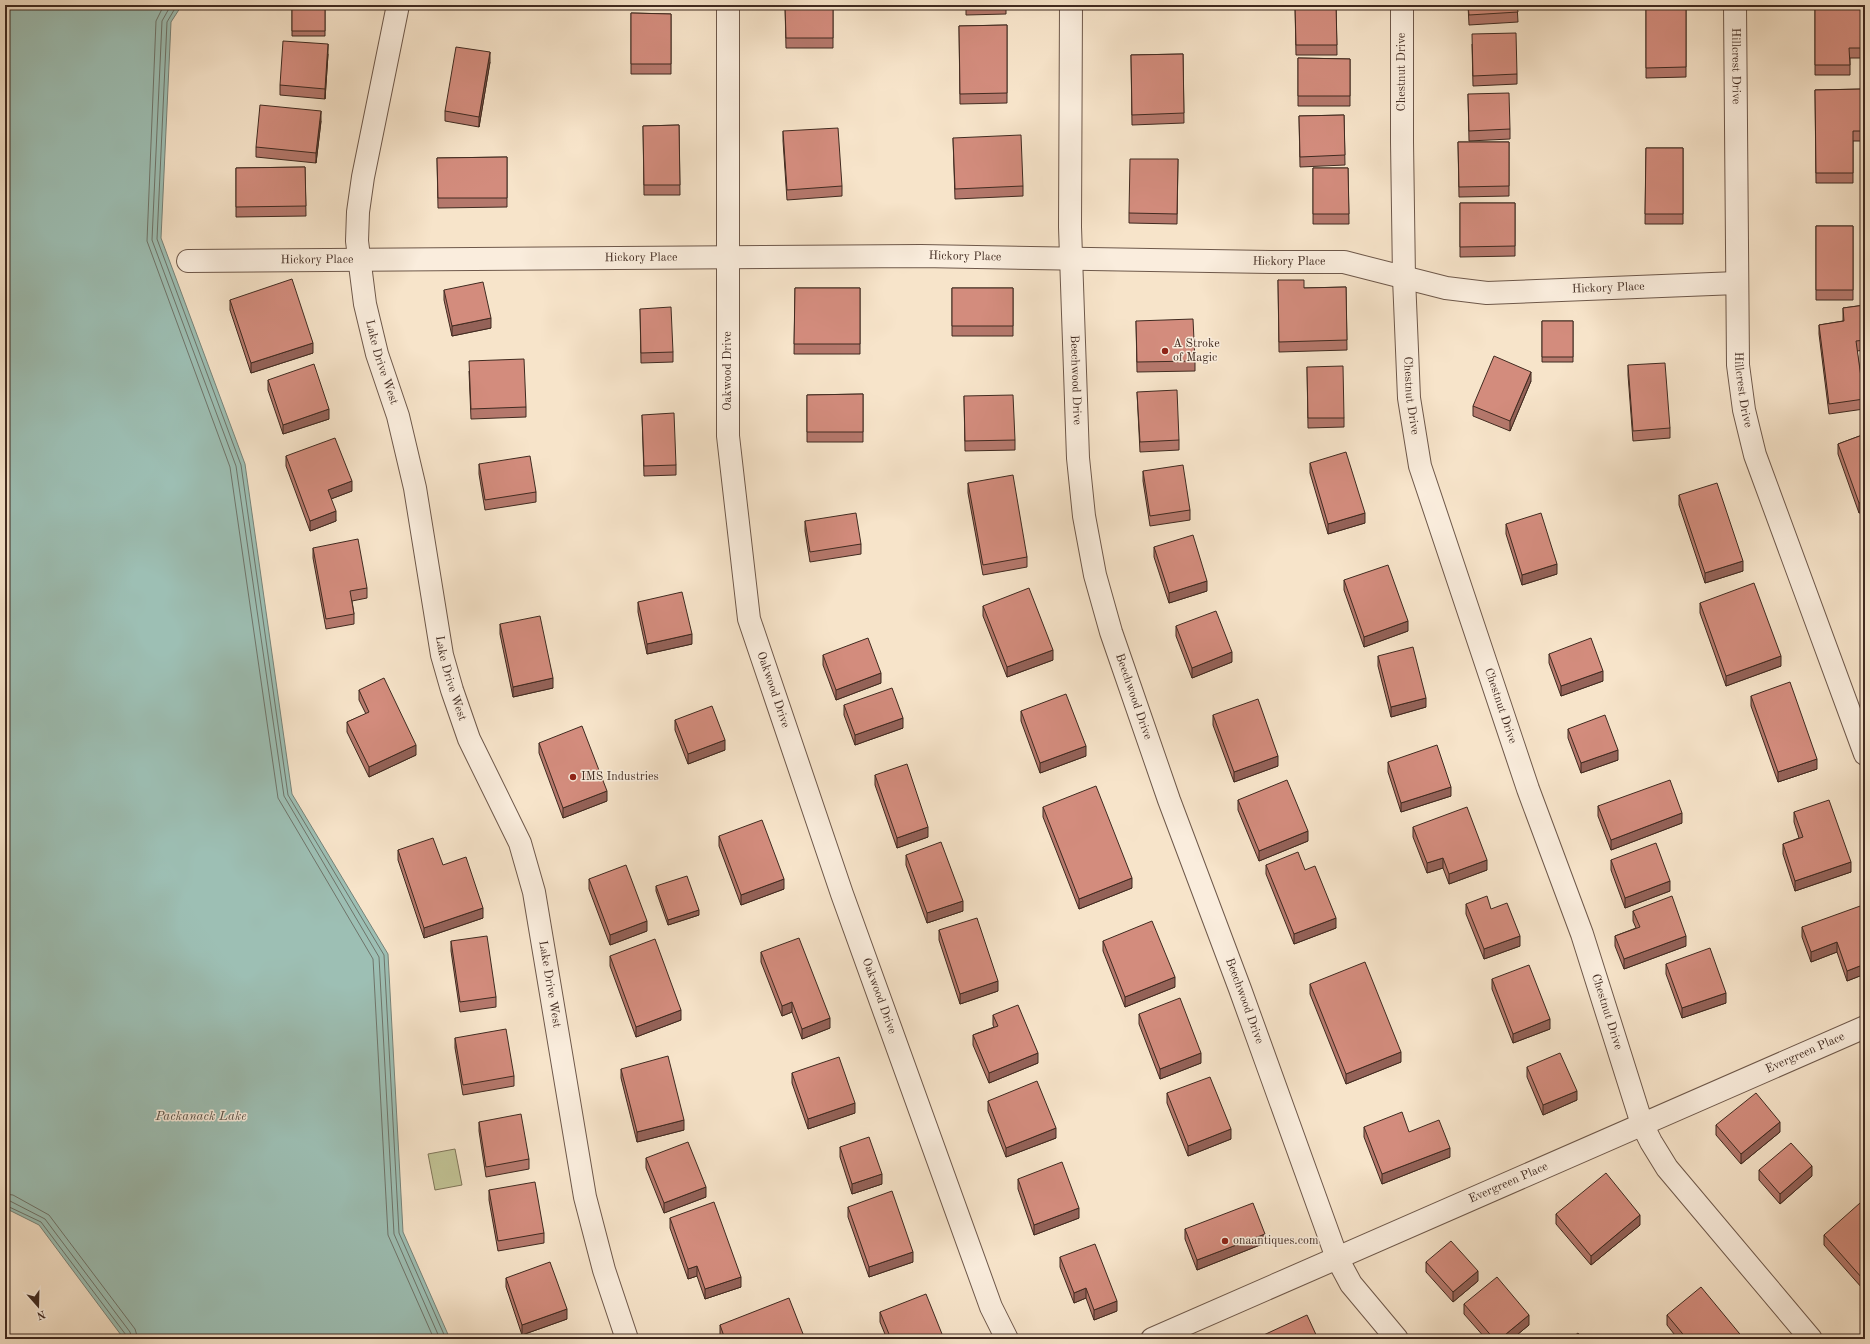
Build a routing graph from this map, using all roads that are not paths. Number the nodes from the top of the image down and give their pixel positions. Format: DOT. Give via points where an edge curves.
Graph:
graph roads {
  1 [pos="398,5"];
  2 [pos="728,5"];
  3 [pos="1071,5"];
  4 [pos="1402,5"];
  5 [pos="1734,5"];
  6 [pos="727,257"];
  7 [pos="359,259"];
  8 [pos="1072,259"];
  9 [pos="188,261"];
  10 [pos="1404,278"];
  11 [pos="1737,283"];
  12 [pos="1865,754"];
  13 [pos="1865,1027"];
  14 [pos="1642,1124"];
  15 [pos="1336,1258"];
  16 [pos="627,1339"];
  17 [pos="1007,1339"];
  18 [pos="1152,1339"];
  19 [pos="1397,1339"];
  20 [pos="1811,1339"];
  1 -- 7 [label="street, Lake Drive West" via="363,177 356,240"];
  2 -- 6 [label="street, Oakwood Drive"];
  3 -- 8 [label="street, Beechwood Drive"];
  4 -- 10 [label="street, Chestnut Drive"];
  5 -- 11 [label="street, Hillcrest Drive"];
  6 -- 7 [label="street, Hickory Place"];
  6 -- 8 [label="street, Hickory Place" via="921,256"];
  6 -- 17 [label="street, Oakwood Drive" via="728,436 749,619 842,894 991,1307"];
  7 -- 9 [label="street, Hickory Place"];
  7 -- 16 [label="street, Lake Drive West" via="365,304 377,354 398,416 415,488 442,655 470,738 520,843 534,892 585,1197 604,1270"];
  8 -- 10 [label="street, Hickory Place" via="1344,262"];
  8 -- 15 [label="street, Beechwood Drive" via="1078,458 1084,516 1095,575 1111,632 1169,800"];
  10 -- 11 [label="street, Hickory Place" via="1446,288 1486,293"];
  10 -- 14 [label="street, Chestnut Drive" via="1409,398 1420,466 1528,789 1582,934"];
  11 -- 12 [label="street, Hillcrest Drive" via="1738,365 1744,410 1755,455"];
  13 -- 14 [label="street, Evergreen Place"];
  14 -- 15 [label="street, Evergreen Place"];
  14 -- 20 [label="street, Chestnut Drive" via="1667,1168"];
  15 -- 18 [label="street, Evergreen Place"];
  15 -- 19 [label="street, Beechwood Drive" via="1355,1290"];
}
